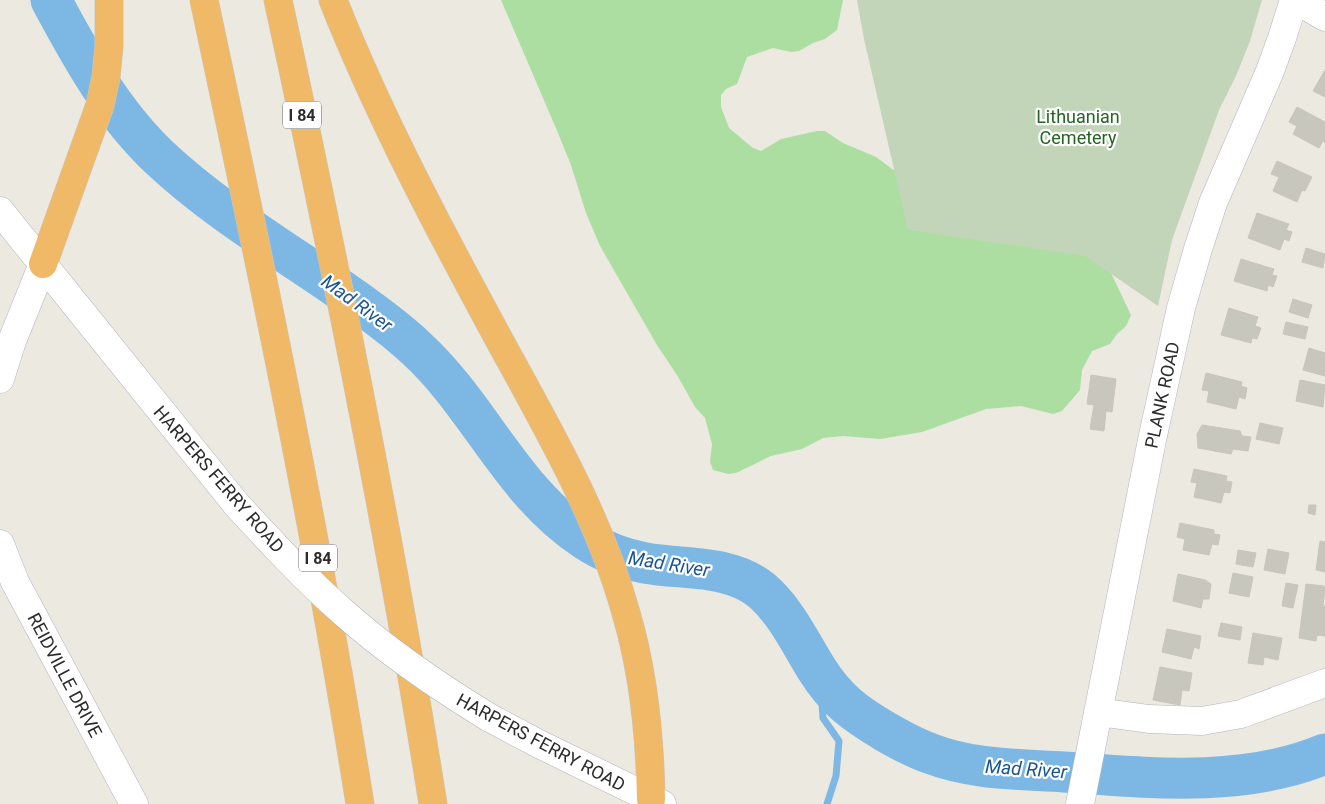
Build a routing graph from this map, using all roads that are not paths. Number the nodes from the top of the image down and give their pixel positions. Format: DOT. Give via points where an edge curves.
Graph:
graph roads {
  1 [pos="109,0"];
  2 [pos="204,0"];
  3 [pos="278,0"];
  4 [pos="333,0"];
  5 [pos="1295,0"];
  6 [pos="1325,18"];
  7 [pos="0,211"];
  8 [pos="42,264"];
  9 [pos="0,379"];
  10 [pos="0,544"];
  11 [pos="1325,683"];
  12 [pos="1098,712"];
  13 [pos="1081,801"];
  14 [pos="655,802"];
  15 [pos="134,804"];
  16 [pos="360,804"];
  17 [pos="433,804"];
  1 -- 8 [label="highway" via="109,47 98,112"];
  2 -- 16 [label="highway, I 84" via="270,313 328,612"];
  3 -- 17 [label="highway, I 84" via="354,368"];
  4 -- 14 [label="highway" via="365,78 419,192 567,469 607,555 632,636 644,700"];
  5 -- 6 [label="main road"];
  5 -- 12 [label="main road, PLANK ROAD" via="1270,71 1213,204 1184,299 1152,440"];
  7 -- 8 [label="main road, HARPERS FERRY ROAD"];
  8 -- 9 [label="main road"];
  8 -- 14 [label="main road, HARPERS FERRY ROAD, bridge" via="237,505 346,615 415,669 490,718"];
  10 -- 15 [label="main road, REIDVILLE DRIVE" via="15,582"];
  11 -- 12 [label="main road" via="1241,714 1202,721 1149,719"];
  12 -- 13 [label="main road, PLANK ROAD"];
}
